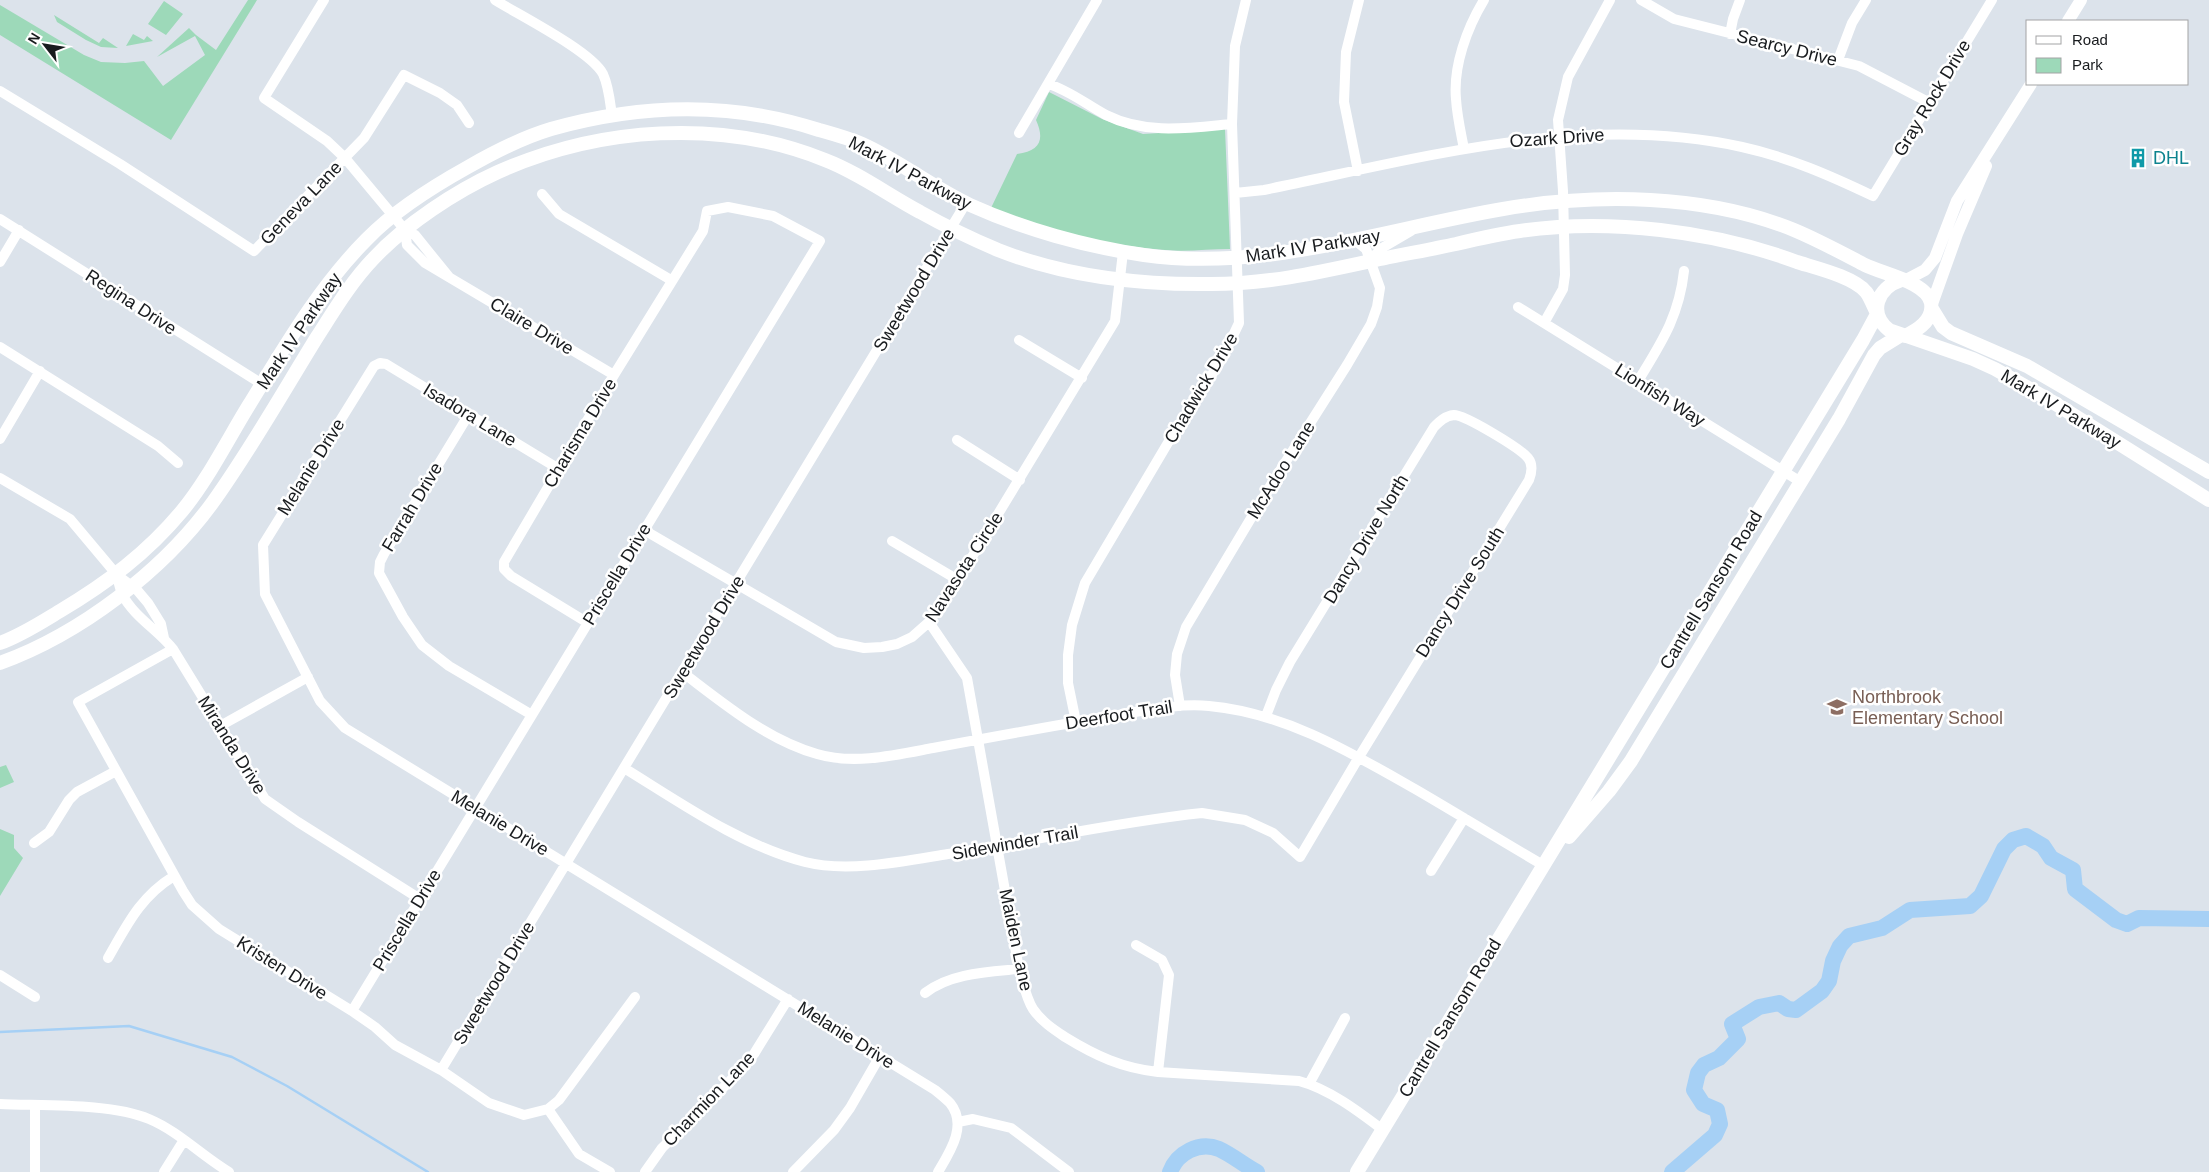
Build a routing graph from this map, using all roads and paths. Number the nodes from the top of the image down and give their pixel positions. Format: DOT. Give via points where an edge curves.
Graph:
graph roads {
  1 [pos="324,0"];
  2 [pos="494,0"];
  3 [pos="1097,0"];
  4 [pos="1246,0"];
  5 [pos="1359,0"];
  6 [pos="1484,0"];
  7 [pos="1610,0"];
  8 [pos="1641,0"];
  9 [pos="1740,0"];
  10 [pos="1866,0"];
  11 [pos="1992,0"];
  12 [pos="2081,0"];
  13 [pos="2069,20"];
  14 [pos="1730,34"];
  15 [pos="1838,60"];
  16 [pos="1048,84"];
  17 [pos="2029,85"];
  18 [pos="0,91"];
  19 [pos="1930,103"];
  20 [pos="612,116"];
  21 [pos="468,123"];
  22 [pos="1232,124"];
  23 [pos="1019,133"];
  24 [pos="1559,136"];
  25 [pos="1996,140"];
  26 [pos="1464,149"];
  27 [pos="345,158"];
  28 [pos="1358,171"];
  29 [pos="1235,193"];
  30 [pos="542,194"];
  31 [pos="1873,196"];
  32 [pos="1564,201"];
  33 [pos="966,203"];
  34 [pos="707,212"];
  35 [pos="394,215"];
  36 [pos="0,219"];
  37 [pos="1563,226"];
  38 [pos="951,228"];
  39 [pos="1417,228"];
  40 [pos="19,230"];
  41 [pos="405,230"];
  42 [pos="1356,242"];
  43 [pos="1123,252"];
  44 [pos="1238,258"];
  45 [pos="1369,261"];
  46 [pos="0,262"];
  47 [pos="1684,271"];
  48 [pos="1119,279"];
  49 [pos="671,280"];
  50 [pos="1904,280"];
  51 [pos="1239,283"];
  52 [pos="1518,307"];
  53 [pos="1932,307"];
  54 [pos="1877,312"];
  55 [pos="1544,323"];
  56 [pos="1903,336"];
  57 [pos="1019,340"];
  58 [pos="0,347"];
  59 [pos="380,363"];
  60 [pos="40,371"];
  61 [pos="614,375"];
  62 [pos="1082,378"];
  63 [pos="1638,381"];
  64 [pos="262,384"];
  65 [pos="468,414"];
  66 [pos="1497,436"];
  67 [pos="0,439"];
  68 [pos="957,440"];
  69 [pos="178,463"];
  70 [pos="559,469"];
  71 [pos="1783,471"];
  72 [pos="2209,472"];
  73 [pos="0,478"];
  74 [pos="1020,480"];
  75 [pos="1801,482"];
  76 [pos="2209,500"];
  77 [pos="644,530"];
  78 [pos="892,541"];
  79 [pos="1722,572"];
  80 [pos="117,575"];
  81 [pos="958,580"];
  82 [pos="1740,583"];
  83 [pos="736,584"];
  84 [pos="127,590"];
  85 [pos="929,622"];
  86 [pos="588,623"];
  87 [pos="164,638"];
  88 [pos="0,643"];
  89 [pos="173,649"];
  90 [pos="0,664"];
  91 [pos="682,672"];
  92 [pos="308,677"];
  93 [pos="1180,706"];
  94 [pos="532,715"];
  95 [pos="1266,716"];
  96 [pos="1076,722"];
  97 [pos="220,726"];
  98 [pos="978,740"];
  99 [pos="1618,744"];
  100 [pos="1636,755"];
  101 [pos="1359,757"];
  102 [pos="624,768"];
  103 [pos="116,771"];
  104 [pos="475,808"];
  105 [pos="1464,818"];
  106 [pos="34,843"];
  107 [pos="998,846"];
  108 [pos="566,863"];
  109 [pos="1543,865"];
  110 [pos="1431,871"];
  111 [pos="174,876"];
  112 [pos="420,899"];
  113 [pos="1136,945"];
  114 [pos="108,958"];
  115 [pos="1019,969"];
  116 [pos="0,975"];
  117 [pos="926,993"];
  118 [pos="35,997"];
  119 [pos="635,997"];
  120 [pos="788,999"];
  121 [pos="352,1011"];
  122 [pos="1345,1018"];
  123 [pos="880,1056"];
  124 [pos="441,1070"];
  125 [pos="1158,1072"];
  126 [pos="1309,1084"];
  127 [pos="0,1104"];
  128 [pos="35,1106"];
  129 [pos="548,1109"];
  130 [pos="958,1122"];
  131 [pos="1383,1130"];
  132 [pos="184,1140"];
  133 [pos="35,1172"];
  134 [pos="164,1172"];
  135 [pos="229,1172"];
  136 [pos="610,1172"];
  137 [pos="645,1172"];
  138 [pos="793,1172"];
  139 [pos="938,1172"];
  140 [pos="1069,1172"];
  141 [pos="1357,1172"];
  1 -- 27 [label="street, Claire Drive" via="264,98 327,141"];
  2 -- 20 [label="street" via="590,58 603,75"];
  3 -- 16 [label="street"];
  4 -- 22 [label="street, Chadwick Drive" via="1236,46"];
  5 -- 28 [label="street" via="1346,52 1344,102"];
  6 -- 26 [label="street" via="1468,31 1458,72 1456,98"];
  7 -- 24 [label="street" via="1568,78 1558,120"];
  8 -- 14 [label="street, Searcy Drive" via="1674,19"];
  9 -- 14 [label="street"];
  10 -- 15 [label="street" via="1852,23"];
  11 -- 19 [label="street, Gray Rock Drive"];
  12 -- 13 [label="street"];
  14 -- 15 [label="street, Searcy Drive"];
  15 -- 19 [label="street, Searcy Drive" via="1868,70"];
  16 -- 22 [label="street" via="1128,124 1150,129"];
  16 -- 23 [label="street"];
  17 -- 25 [label="street"];
  18 -- 27 [label="street, Geneva Lane" via="254,251"];
  19 -- 31 [label="street, Gray Rock Drive"];
  20 -- 33 [label="main road, Mark IV Parkway" via="667,109 730,110 788,120 859,143"];
  20 -- 35 [label="main road, Mark IV Parkway" via="543,132 501,149 445,179"];
  21 -- 27 [label="street, Geneva Lane" via="457,106 440,93 404,75 364,138"];
  22 -- 29 [label="street, Chadwick Drive"];
  24 -- 26 [label="street, Ozark Drive"];
  24 -- 31 [label="street, Ozark Drive" via="1652,134 1698,139 1788,160"];
  24 -- 32 [label="street"];
  25 -- 50 [label="street" via="1957,201 1932,262 1917,276"];
  25 -- 53 [label="street" via="1957,234"];
  26 -- 28 [label="street, Ozark Drive"];
  27 -- 35 [label="street, Claire Drive"];
  28 -- 29 [label="street, Ozark Drive"];
  29 -- 44 [label="street, Chadwick Drive"];
  30 -- 49 [label="street" via="559,214"];
  32 -- 37 [label="street"];
  32 -- 39 [label="main road, Mark IV Parkway" via="1502,209"];
  32 -- 50 [label="main road, Mark IV Parkway" via="1653,200 1721,208 1793,229"];
  33 -- 38 [label="street, Sweetwood Drive"];
  33 -- 43 [label="main road, Mark IV Parkway" via="1025,228"];
  34 -- 49 [label="street, Charisma Drive" via="702,231"];
  34 -- 77 [label="street, Priscella Drive" via="728,207 773,216 820,240"];
  35 -- 41 [label="street, Claire Drive"];
  35 -- 64 [label="main road, Mark IV Parkway" via="367,239 325,287"];
  36 -- 40 [label="street, Regina Drive"];
  37 -- 45 [label="main road, Mark IV Parkway" via="1518,231"];
  37 -- 54 [label="main road, Mark IV Parkway" via="1660,231 1774,253 1858,284"];
  37 -- 55 [label="street" via="1563,289"];
  38 -- 41 [label="main road, Mark IV Parkway" via="826,160 778,144 719,134 644,134 588,142 538,156 492,175 447,200"];
  38 -- 48 [label="main road, Mark IV Parkway" via="1000,251 1076,273"];
  38 -- 83 [label="street, Sweetwood Drive"];
  39 -- 42 [label="main road, Mark IV Parkway"];
  39 -- 45 [label="street" via="1382,248"];
  40 -- 46 [label="street"];
  40 -- 64 [label="street, Regina Drive"];
  41 -- 61 [label="street, Claire Drive" via="415,235 450,277"];
  41 -- 84 [label="main road, Mark IV Parkway" via="376,255 346,291 212,504 184,539"];
  42 -- 44 [label="main road, Mark IV Parkway"];
  42 -- 45 [label="street, McAdoo Lane" via="1366,249"];
  43 -- 44 [label="main road, Mark IV Parkway" via="1168,258"];
  43 -- 48 [label="street, Navasota Circle"];
  44 -- 51 [label="street, Chadwick Drive"];
  45 -- 51 [label="main road, Mark IV Parkway" via="1280,280"];
  45 -- 93 [label="street, McAdoo Lane" via="1380,288 1371,324 1186,627 1177,654 1175,675"];
  47 -- 63 [label="street" via="1682,297 1666,335"];
  48 -- 51 [label="main road, Mark IV Parkway"];
  48 -- 62 [label="street, Navasota Circle" via="1115,321"];
  49 -- 61 [label="street, Charisma Drive"];
  50 -- 53 [label="main road" via="1922,288"];
  50 -- 54 [label="main road" via="1886,290 1879,299"];
  51 -- 96 [label="street, Chadwick Drive" via="1239,323 1232,341 1085,583 1068,655 1068,683"];
  52 -- 55 [label="street, Lionfish Way"];
  53 -- 56 [label="main road" via="1921,327"];
  53 -- 72 [label="main road, Mark IV Parkway" via="1943,327 1951,333 2027,366"];
  54 -- 56 [label="main road" via="1885,326"];
  54 -- 71 [label="main road, Cantrell Sansom Road"];
  55 -- 63 [label="street, Lionfish Way"];
  56 -- 75 [label="main road, Cantrell Sansom Road" via="1880,348 1874,355"];
  56 -- 76 [label="main road, Mark IV Parkway" via="1973,359 2051,400"];
  57 -- 62 [label="street"];
  58 -- 60 [label="street"];
  59 -- 65 [label="street, Isadora Lane"];
  59 -- 92 [label="street, Melanie Drive" via="371,370 263,545 265,594"];
  60 -- 67 [label="street"];
  60 -- 69 [label="street" via="158,446"];
  61 -- 70 [label="street, Charisma Drive"];
  62 -- 74 [label="street, Navasota Circle"];
  63 -- 71 [label="street, Lionfish Way"];
  64 -- 80 [label="main road, Mark IV Parkway" via="187,505 154,544"];
  65 -- 70 [label="street, Isadora Lane"];
  65 -- 94 [label="street, Farrah Drive" via="380,562 379,573 422,646"];
  66 -- 95 [label="street, Dancy Drive North" via="1455,415 1443,418 1434,427 1290,662"];
  66 -- 101 [label="street, Dancy Drive South" via="1528,458 1532,471 1530,480"];
  68 -- 74 [label="street"];
  70 -- 86 [label="street, Charisma Drive" via="504,562 504,569"];
  71 -- 75 [label="street, Lionfish Way"];
  71 -- 79 [label="main road, Cantrell Sansom Road"];
  73 -- 80 [label="street, Miranda Drive" via="70,519"];
  74 -- 81 [label="street, Navasota Circle"];
  75 -- 82 [label="main road, Cantrell Sansom Road"];
  77 -- 83 [label="street, Navasota Circle"];
  77 -- 86 [label="street, Priscella Drive"];
  78 -- 81 [label="street"];
  79 -- 82 [label="main road"];
  79 -- 99 [label="main road, Cantrell Sansom Road"];
  80 -- 84 [label="street, Miranda Drive"];
  80 -- 88 [label="main road, Mark IV Parkway" via="18,636"];
  81 -- 85 [label="street, Navasota Circle"];
  82 -- 100 [label="main road, Cantrell Sansom Road"];
  83 -- 85 [label="street, Navasota Circle" via="836,642 852,646 897,644 912,637"];
  83 -- 91 [label="street, Sweetwood Drive"];
  84 -- 87 [label="street, Miranda Drive" via="151,628"];
  84 -- 87 [label="street, Miranda Drive" via="154,612"];
  84 -- 90 [label="main road, Mark IV Parkway" via="72,628"];
  85 -- 98 [label="street, Maiden Lane" via="967,678"];
  86 -- 94 [label="street, Priscella Drive"];
  87 -- 89 [label="street, Miranda Drive"];
  89 -- 97 [label="street, Miranda Drive"];
  89 -- 103 [label="street, Kristen Drive" via="78,702"];
  91 -- 98 [label="street, Deerfoot Trail" via="733,710 774,735 817,754 856,758"];
  91 -- 102 [label="street, Sweetwood Drive"];
  92 -- 97 [label="street"];
  92 -- 104 [label="street, Melanie Drive" via="320,701 345,728"];
  93 -- 95 [label="street, Deerfoot Trail" via="1208,706"];
  93 -- 96 [label="street, Deerfoot Trail"];
  94 -- 104 [label="street, Priscella Drive"];
  95 -- 101 [label="street, Deerfoot Trail" via="1304,730"];
  96 -- 98 [label="street, Deerfoot Trail"];
  97 -- 112 [label="street, Miranda Drive" via="265,799"];
  98 -- 107 [label="street, Maiden Lane"];
  99 -- 100 [label="main road"];
  99 -- 109 [label="main road, Cantrell Sansom Road"];
  100 -- 109 [label="main road, Cantrell Sansom Road"];
  101 -- 105 [label="street, Deerfoot Trail"];
  101 -- 107 [label="street, Sidewinder Trail" via="1300,857 1273,833 1245,820 1202,813"];
  102 -- 107 [label="street, Sidewinder Trail" via="755,844 806,862 852,866"];
  102 -- 108 [label="street, Sweetwood Drive"];
  103 -- 106 [label="street" via="76,792 49,832"];
  103 -- 111 [label="street, Kristen Drive"];
  104 -- 108 [label="street, Melanie Drive"];
  104 -- 112 [label="street, Priscella Drive"];
  105 -- 109 [label="street, Deerfoot Trail"];
  105 -- 110 [label="street"];
  107 -- 115 [label="street, Maiden Lane"];
  108 -- 120 [label="street, Melanie Drive"];
  108 -- 124 [label="street, Sweetwood Drive"];
  109 -- 131 [label="main road, Cantrell Sansom Road"];
  111 -- 114 [label="street" via="143,900"];
  111 -- 121 [label="street, Kristen Drive" via="192,905 219,929"];
  112 -- 121 [label="street, Priscella Drive"];
  113 -- 125 [label="street" via="1162,960 1169,975"];
  115 -- 117 [label="street" via="976,974 936,985"];
  115 -- 125 [label="street, Maiden Lane" via="1031,1007 1048,1026 1094,1055"];
  116 -- 118 [label="street"];
  119 -- 129 [label="street" via="569,1088"];
  120 -- 123 [label="street, Melanie Drive"];
  120 -- 137 [label="street, Charmion Lane" via="754,1054 662,1148"];
  121 -- 124 [label="street, Kristen Drive" via="395,1045"];
  122 -- 126 [label="street"];
  123 -- 130 [label="street, Melanie Drive" via="935,1090 951,1104"];
  123 -- 138 [label="street" via="834,1130"];
  124 -- 129 [label="street, Kristen Drive" via="489,1103 508,1110 524,1115"];
  125 -- 126 [label="street, Maiden Lane"];
  126 -- 131 [label="street, Maiden Lane" via="1359,1112"];
  127 -- 128 [label="street"];
  128 -- 132 [label="street" via="128,1113 148,1119"];
  128 -- 133 [label="street"];
  129 -- 136 [label="street" via="579,1154"];
  130 -- 139 [label="street" via="955,1142"];
  130 -- 140 [label="street" via="973,1119 1011,1128"];
  131 -- 141 [label="main road, Cantrell Sansom Road"];
  132 -- 134 [label="street"];
  132 -- 135 [label="street"];
}
